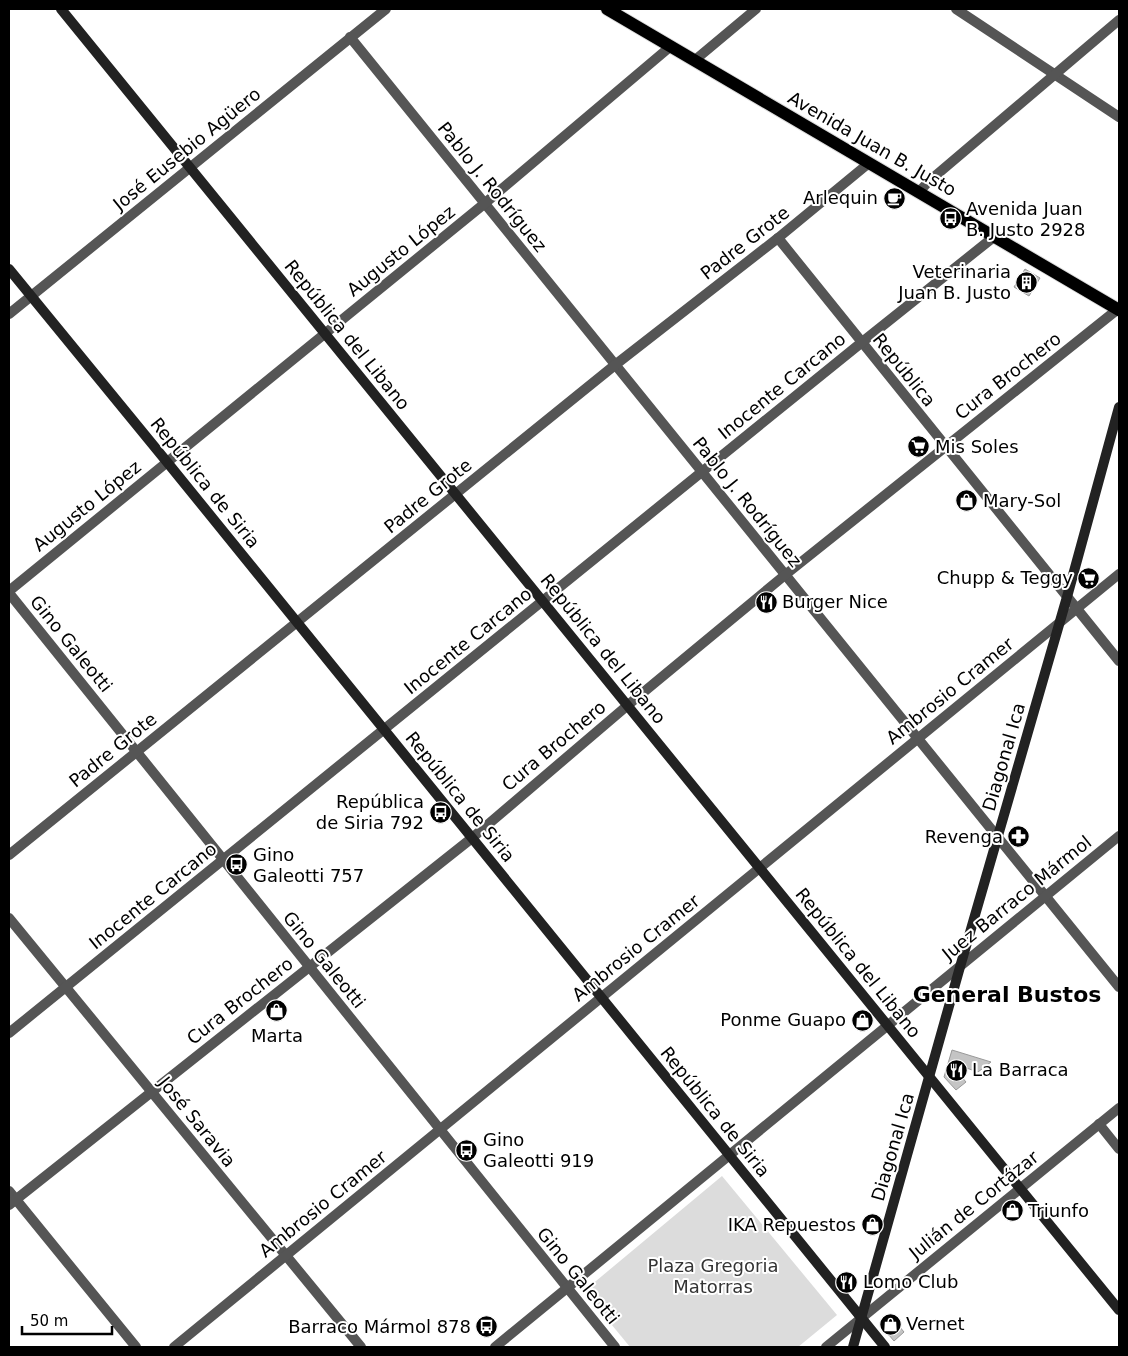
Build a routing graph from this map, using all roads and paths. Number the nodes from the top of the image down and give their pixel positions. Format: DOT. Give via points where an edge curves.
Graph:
graph roads {
  1 [pos="61,9"];
  2 [pos="386,9"];
  3 [pos="607,9"];
  4 [pos="756,9"];
  5 [pos="956,9"];
  6 [pos="1119,20"];
  7 [pos="350,37"];
  8 [pos="671,46"];
  9 [pos="695,60"];
  10 [pos="1055,74"];
  11 [pos="1119,117"];
  12 [pos="869,163"];
  13 [pos="190,167"];
  14 [pos="920,192"];
  15 [pos="484,204"];
  16 [pos="995,236"];
  17 [pos="778,238"];
  18 [pos="9,269"];
  19 [pos="31,296"];
  20 [pos="1119,309"];
  21 [pos="9,314"];
  22 [pos="325,334"];
  23 [pos="861,343"];
  24 [pos="615,365"];
  25 [pos="1119,407"];
  26 [pos="945,446"];
  27 [pos="167,462"];
  28 [pos="702,472"];
  29 [pos="456,494"];
  30 [pos="1119,574"];
  31 [pos="785,575"];
  32 [pos="9,592"];
  33 [pos="1067,597"];
  34 [pos="543,601"];
  35 [pos="1076,609"];
  36 [pos="297,622"];
  37 [pos="1060,622"];
  38 [pos="1119,661"];
  39 [pos="628,705"];
  40 [pos="384,729"];
  41 [pos="918,738"];
  42 [pos="136,752"];
  43 [pos="1119,836"];
  44 [pos="997,837"];
  45 [pos="472,838"];
  46 [pos="9,855"];
  47 [pos="223,860"];
  48 [pos="760,868"];
  49 [pos="1046,896"];
  50 [pos="9,918"];
  51 [pos="309,967"];
  52 [pos="960,967"];
  53 [pos="66,987"];
  54 [pos="1119,987"];
  55 [pos="602,997"];
  56 [pos="888,1025"];
  57 [pos="9,1033"];
  58 [pos="929,1076"];
  59 [pos="152,1092"];
  60 [pos="1119,1108"];
  61 [pos="1099,1124"];
  62 [pos="440,1130"];
  63 [pos="1119,1148"];
  64 [pos="730,1155"];
  65 [pos="1020,1188"];
  66 [pos="11,1199"];
  67 [pos="286,1256"];
  68 [pos="567,1288"];
  69 [pos="1119,1310"];
  70 [pos="862,1318"];
  71 [pos="136,1347"];
  72 [pos="174,1347"];
  73 [pos="361,1347"];
  74 [pos="495,1347"];
  75 [pos="615,1347"];
  76 [pos="826,1347"];
  77 [pos="852,1347"];
  78 [pos="885,1347"];
  1 -- 13 [label="main road, República del Libano"];
  2 -- 7 [label="street, José Eusebio Agüero"];
  3 -- 8 [label="main road, Avenida Juan B. Justo"];
  4 -- 9 [label="street"];
  5 -- 10 [label="street"];
  6 -- 10 [label="street"];
  7 -- 13 [label="street, José Eusebio Agüero"];
  7 -- 15 [label="street, Pablo J. Rodríguez"];
  8 -- 9 [label="main road, Avenida Juan B. Justo"];
  8 -- 15 [label="street, Augusto López"];
  9 -- 12 [label="main road, Avenida Juan B. Justo"];
  10 -- 11 [label="street"];
  10 -- 14 [label="street"];
  12 -- 14 [label="main road, Avenida Juan B. Justo"];
  12 -- 17 [label="street, Padre Grote"];
  13 -- 19 [label="street, José Eusebio Agüero"];
  13 -- 22 [label="main road, República del Libano"];
  14 -- 16 [label="main road, Avenida Juan B. Justo"];
  15 -- 22 [label="street, Augusto López"];
  15 -- 24 [label="street, Pablo J. Rodríguez"];
  16 -- 20 [label="main road, Avenida Juan B. Justo"];
  16 -- 23 [label="street, Inocente Carcano"];
  17 -- 23 [label="street, República"];
  17 -- 24 [label="street, Padre Grote"];
  18 -- 19 [label="main road, República de Siria"];
  19 -- 21 [label="street, José Eusebio Agüero"];
  19 -- 27 [label="main road, República de Siria"];
  20 -- 26 [label="street, Cura Brochero"];
  22 -- 27 [label="street, Augusto López"];
  22 -- 29 [label="main road, República del Libano"];
  23 -- 26 [label="street, República"];
  23 -- 28 [label="street, Inocente Carcano"];
  24 -- 28 [label="street, Pablo J. Rodríguez"];
  24 -- 29 [label="street, Padre Grote"];
  25 -- 33 [label="main road, Diagonal Ica"];
  26 -- 31 [label="street, Cura Brochero"];
  26 -- 33 [label="street, República"];
  27 -- 32 [label="street, Augusto López"];
  27 -- 36 [label="main road, República de Siria"];
  28 -- 31 [label="street, Pablo J. Rodríguez"];
  28 -- 34 [label="street, Inocente Carcano"];
  29 -- 34 [label="main road, República del Libano"];
  29 -- 36 [label="street, Padre Grote"];
  30 -- 35 [label="street, Ambrosio Cramer"];
  31 -- 39 [label="street, Cura Brochero"];
  31 -- 41 [label="street, Pablo J. Rodríguez"];
  32 -- 42 [label="street, Gino Galeotti"];
  33 -- 35 [label="street, República"];
  33 -- 37 [label="main road, Diagonal Ica"];
  34 -- 39 [label="main road, República del Libano"];
  34 -- 40 [label="street, Inocente Carcano"];
  35 -- 37 [label="street, Ambrosio Cramer"];
  35 -- 38 [label="street, República"];
  36 -- 40 [label="main road, República de Siria"];
  36 -- 42 [label="street, Padre Grote"];
  37 -- 41 [label="street, Ambrosio Cramer"];
  37 -- 44 [label="main road, Diagonal Ica"];
  39 -- 45 [label="street, Cura Brochero"];
  39 -- 48 [label="main road, República del Libano"];
  40 -- 45 [label="main road, República de Siria"];
  40 -- 47 [label="street, Inocente Carcano"];
  41 -- 44 [label="street, Pablo J. Rodríguez"];
  41 -- 48 [label="street, Ambrosio Cramer"];
  42 -- 46 [label="street, Padre Grote"];
  42 -- 47 [label="street, Gino Galeotti"];
  43 -- 49 [label="street, Juez Barraco Mármol"];
  44 -- 49 [label="street, Pablo J. Rodríguez"];
  44 -- 52 [label="main road, Diagonal Ica"];
  45 -- 51 [label="street, Cura Brochero"];
  45 -- 55 [label="main road, República de Siria"];
  47 -- 51 [label="street, Gino Galeotti"];
  47 -- 53 [label="street, Inocente Carcano"];
  48 -- 55 [label="street, Ambrosio Cramer"];
  48 -- 56 [label="main road, República del Libano"];
  49 -- 52 [label="street, Juez Barraco Mármol"];
  49 -- 54 [label="street, Pablo J. Rodríguez"];
  50 -- 53 [label="street, José Saravia"];
  51 -- 59 [label="street, Cura Brochero"];
  51 -- 62 [label="street, Gino Galeotti"];
  52 -- 56 [label="street, Juez Barraco Mármol"];
  52 -- 58 [label="main road, Diagonal Ica"];
  53 -- 57 [label="street, Inocente Carcano"];
  53 -- 59 [label="street, José Saravia"];
  55 -- 62 [label="street, Ambrosio Cramer"];
  55 -- 64 [label="main road, República de Siria"];
  56 -- 58 [label="main road, República del Libano"];
  56 -- 64 [label="street, Juez Barraco Mármol"];
  58 -- 65 [label="main road, República del Libano"];
  58 -- 70 [label="main road, Diagonal Ica"];
  59 -- 66 [label="street, Cura Brochero"];
  59 -- 67 [label="street, José Saravia"];
  60 -- 61 [label="street, Julián de Cortázar"];
  61 -- 63 [label="street"];
  61 -- 65 [label="street, Julián de Cortázar"];
  62 -- 67 [label="street, Ambrosio Cramer"];
  62 -- 68 [label="street, Gino Galeotti"];
  64 -- 68 [label="street, Juez Barraco Mármol"];
  64 -- 70 [label="main road, República de Siria"];
  65 -- 69 [label="main road, República del Libano"];
  65 -- 70 [label="street, Julián de Cortázar"];
  66 -- 71 [label="street"];
  67 -- 72 [label="street, Ambrosio Cramer"];
  67 -- 73 [label="street, José Saravia"];
  68 -- 74 [label="street, Juez Barraco Mármol"];
  68 -- 75 [label="street, Gino Galeotti"];
  70 -- 76 [label="street, Julián de Cortázar"];
  70 -- 77 [label="main road, Diagonal Ica"];
  70 -- 78 [label="main road, República de Siria"];
}
